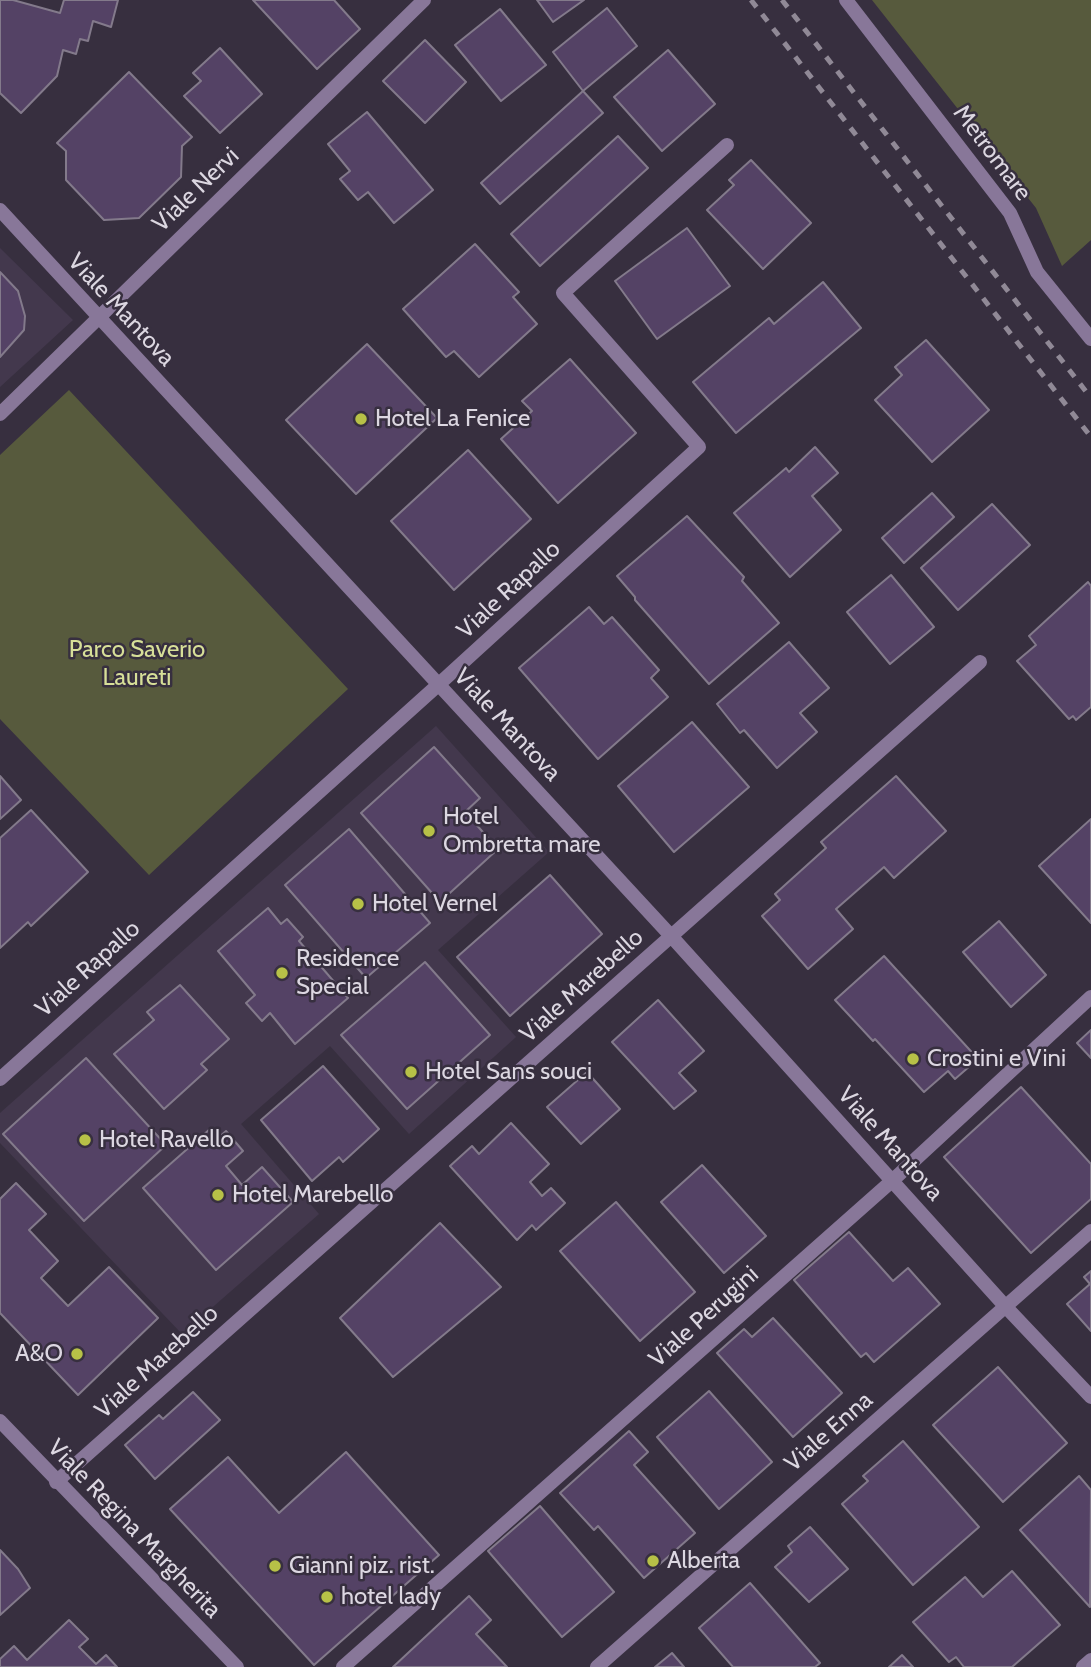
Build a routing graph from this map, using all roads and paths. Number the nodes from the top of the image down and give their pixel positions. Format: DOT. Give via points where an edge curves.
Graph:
graph roads {
  1 [pos="424,0"];
  2 [pos="846,0"];
  3 [pos="727,145"];
  4 [pos="0,210"];
  5 [pos="97,318"];
  6 [pos="1091,339"];
  7 [pos="0,414"];
  8 [pos="980,662"];
  9 [pos="438,685"];
  10 [pos="672,937"];
  11 [pos="1091,997"];
  12 [pos="0,1079"];
  13 [pos="893,1180"];
  14 [pos="1091,1231"];
  15 [pos="1005,1306"];
  16 [pos="1091,1398"];
  17 [pos="0,1421"];
  18 [pos="56,1482"];
  19 [pos="1091,1660"];
  20 [pos="237,1667"];
  21 [pos="343,1667"];
  22 [pos="597,1667"];
  23 [pos="1083,1667"];
  1 -- 5 [label="street, Viale Nervi"];
  2 -- 6 [label="street, Metromare" via="1010,213 1037,272"];
  3 -- 9 [label="street, Viale Rapallo" via="563,293 699,447"];
  4 -- 5 [label="street, Viale Mantova"];
  5 -- 7 [label="street, Viale Nervi"];
  5 -- 9 [label="street, Viale Mantova"];
  8 -- 10 [label="street, Viale Marebello"];
  9 -- 10 [label="street, Viale Mantova"];
  9 -- 12 [label="street, Viale Rapallo"];
  10 -- 13 [label="street, Viale Mantova"];
  10 -- 18 [label="street, Viale Marebello"];
  11 -- 13 [label="street, Viale Perugini"];
  13 -- 15 [label="street, Viale Mantova"];
  13 -- 21 [label="street, Viale Perugini"];
  14 -- 15 [label="street, Viale Enna"];
  15 -- 16 [label="street, Viale Mantova"];
  15 -- 22 [label="street, Viale Enna"];
  17 -- 18 [label="street, Viale Regina Margherita"];
  18 -- 20 [label="street, Viale Regina Margherita"];
  19 -- 23 [label="street"];
}
